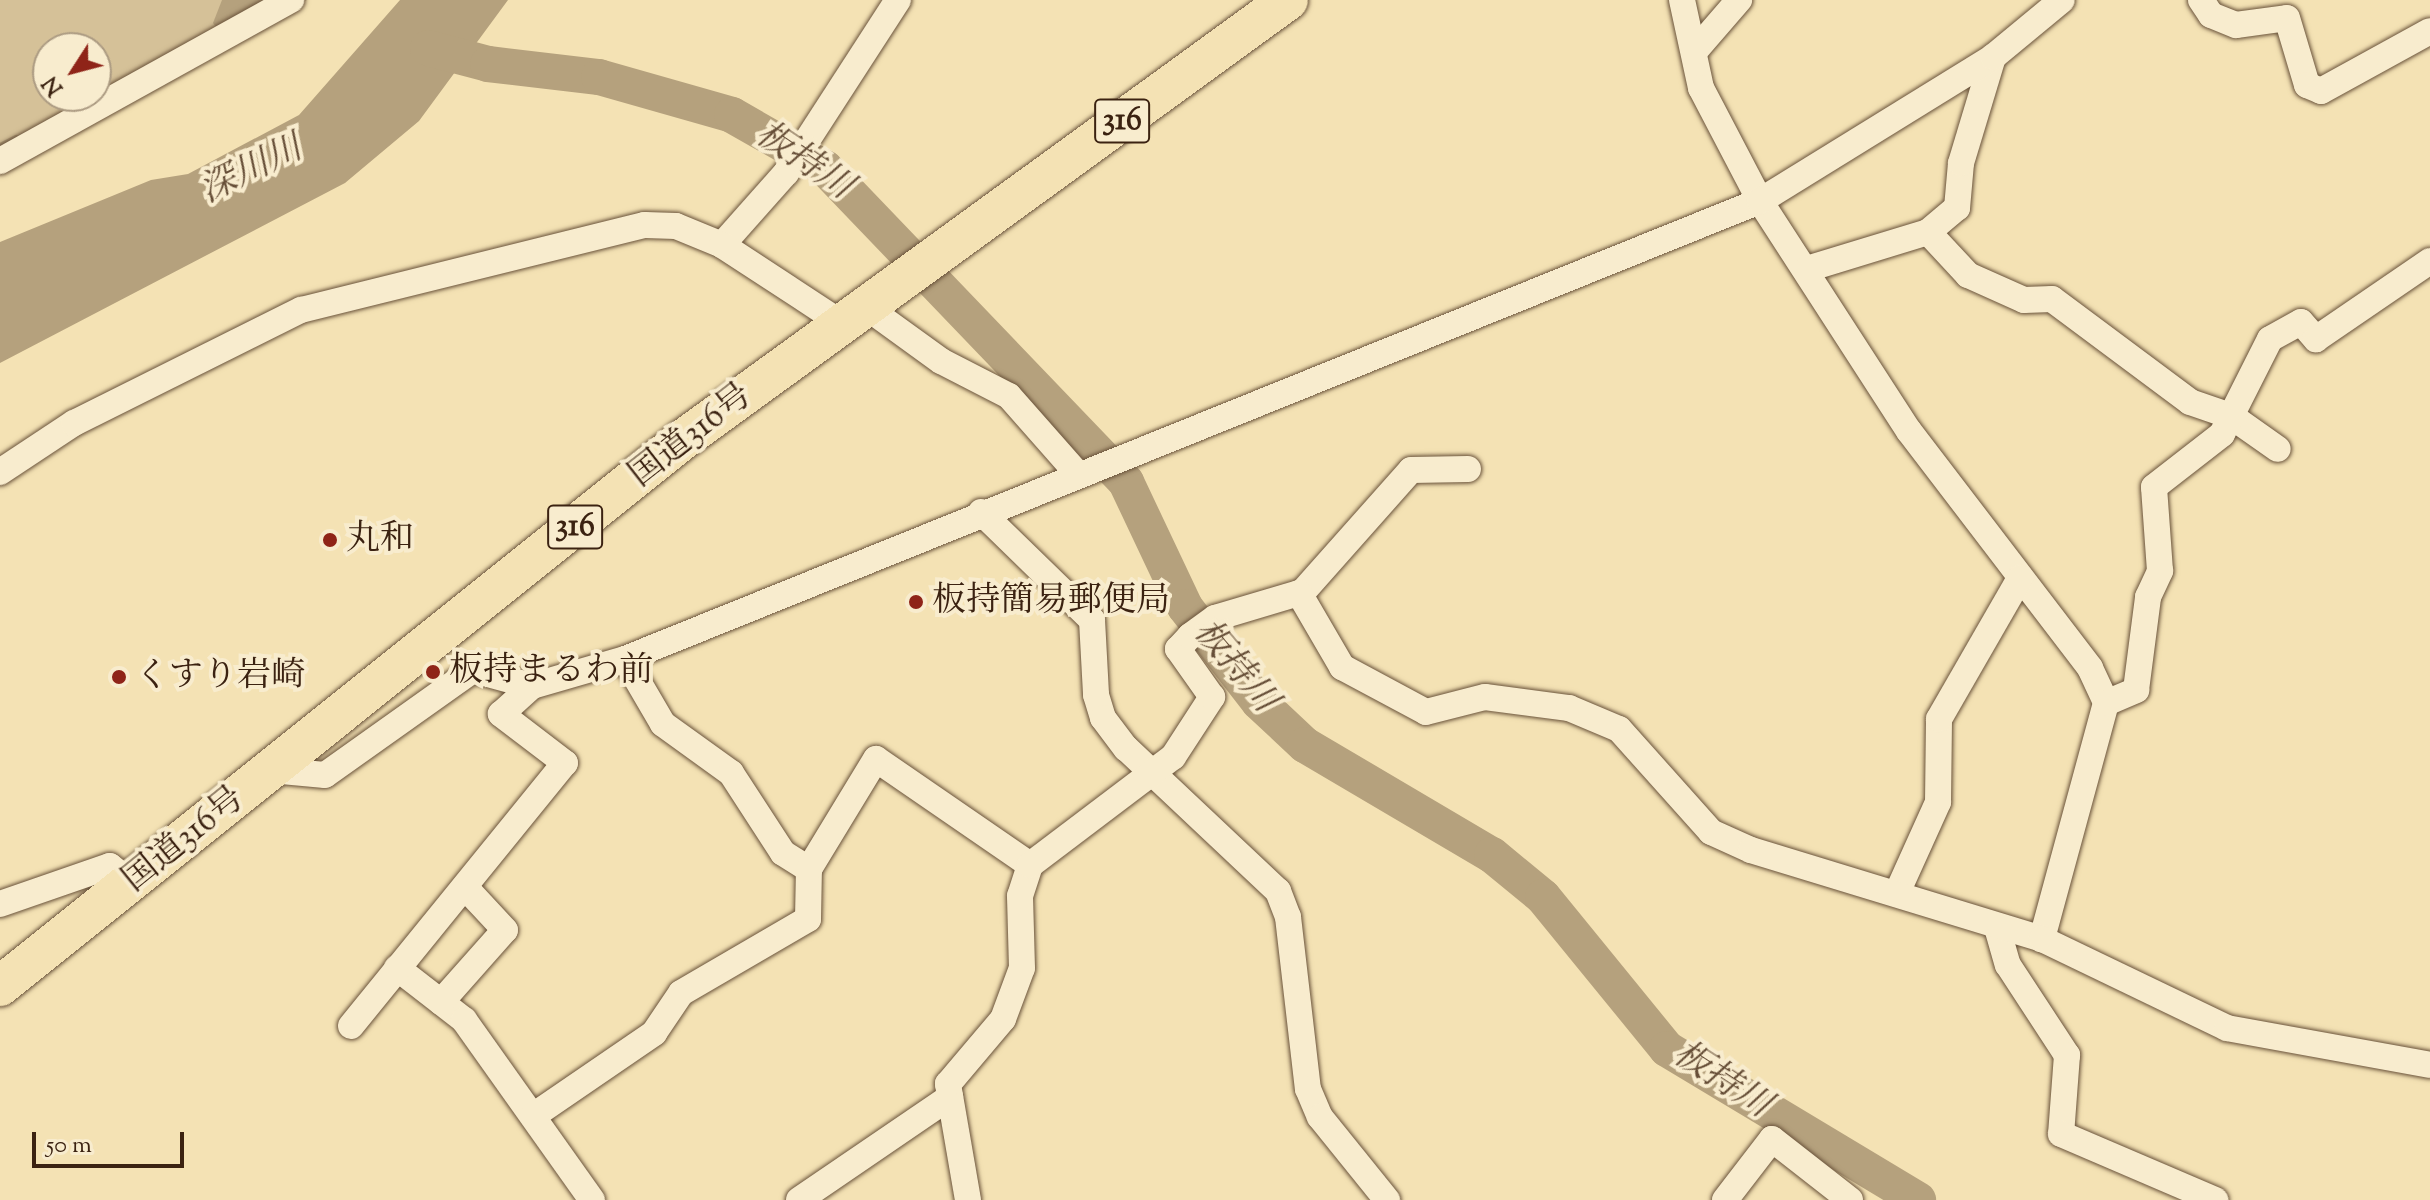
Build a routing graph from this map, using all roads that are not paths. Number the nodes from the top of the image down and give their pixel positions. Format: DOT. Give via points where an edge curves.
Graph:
graph roads {
  1 [pos="291,0"];
  2 [pos="898,0"];
  3 [pos="1288,0"];
  4 [pos="1682,0"];
  5 [pos="1739,0"];
  6 [pos="2062,0"];
  7 [pos="2201,0"];
  8 [pos="2430,31"];
  9 [pos="1694,52"];
  10 [pos="1993,57"];
  11 [pos="0,161"];
  12 [pos="1760,201"];
  13 [pos="1928,232"];
  14 [pos="722,245"];
  15 [pos="2430,261"];
  16 [pos="1807,269"];
  17 [pos="863,307"];
  18 [pos="2231,416"];
  19 [pos="2278,449"];
  20 [pos="1084,469"];
  21 [pos="1468,469"];
  22 [pos="0,472"];
  23 [pos="981,512"];
  24 [pos="2020,578"];
  25 [pos="1300,595"];
  26 [pos="625,659"];
  27 [pos="532,686"];
  28 [pos="2106,703"];
  29 [pos="271,770"];
  30 [pos="1158,772"];
  31 [pos="1030,865"];
  32 [pos="809,869"];
  33 [pos="130,882"];
  34 [pos="465,887"];
  35 [pos="1897,893"];
  36 [pos="0,904"];
  37 [pos="1998,931"];
  38 [pos="2042,939"];
  39 [pos="397,968"];
  40 [pos="0,986"];
  41 [pos="441,1002"];
  42 [pos="351,1026"];
  43 [pos="2430,1065"];
  44 [pos="950,1097"];
  45 [pos="533,1116"];
  46 [pos="592,1200"];
  47 [pos="799,1200"];
  48 [pos="968,1200"];
  49 [pos="1387,1200"];
  50 [pos="1725,1200"];
  51 [pos="1850,1200"];
  52 [pos="2215,1200"];
  1 -- 11 [label="street"];
  2 -- 14 [label="street" via="786,173"];
  3 -- 17 [label="highway, 国道316号 / 316"];
  4 -- 9 [label="street"];
  5 -- 9 [label="street"];
  6 -- 10 [label="street"];
  7 -- 8 [label="street" via="2211,15 2236,25 2287,18 2307,85 2321,91"];
  9 -- 12 [label="street" via="1701,88"];
  10 -- 12 [label="street"];
  10 -- 13 [label="street" via="1961,163 1957,208"];
  12 -- 16 [label="street"];
  12 -- 20 [label="street"];
  13 -- 16 [label="street"];
  13 -- 18 [label="street" via="1968,275 2024,300 2052,299 2190,402"];
  14 -- 17 [label="street"];
  14 -- 22 [label="street" via="676,226 645,225 301,310 74,423"];
  15 -- 18 [label="street" via="2316,339 2301,322 2270,339"];
  16 -- 24 [label="street" via="1909,431"];
  17 -- 20 [label="street" via="941,361 1009,396"];
  17 -- 29 [label="highway, 国道316号 / 316" via="681,441"];
  18 -- 19 [label="street"];
  18 -- 28 [label="street" via="2222,434 2154,487 2160,571 2148,597 2136,690"];
  20 -- 23 [label="street"];
  21 -- 25 [label="street" via="1411,470"];
  23 -- 26 [label="street"];
  23 -- 30 [label="street" via="1092,620 1103,718"];
  24 -- 28 [label="street" via="2090,668"];
  24 -- 35 [label="street" via="1939,719 1938,802"];
  25 -- 30 [label="street" via="1215,618 1178,649 1212,697"];
  25 -- 35 [label="street" via="1342,667 1426,712 1485,697 1569,708 1619,729 1711,832"];
  26 -- 27 [label="street"];
  26 -- 32 [label="street" via="663,724 731,773 783,853"];
  27 -- 29 [label="street" via="473,670 325,775"];
  27 -- 34 [label="street" via="501,714 565,763"];
  28 -- 38 [label="street"];
  29 -- 33 [label="highway, 国道316号 / 316"];
  30 -- 31 [label="street"];
  30 -- 49 [label="street" via="1278,891 1288,917 1308,1089 1320,1117"];
  31 -- 32 [label="street" via="876,759"];
  31 -- 44 [label="street" via="1020,896 1022,968 1003,1019 948,1084"];
  32 -- 45 [label="street" via="808,919 681,993 654,1033"];
  33 -- 36 [label="street" via="110,866"];
  33 -- 40 [label="highway, 国道316号 / 316"];
  34 -- 39 [label="street"];
  34 -- 41 [label="street" via="505,930"];
  35 -- 37 [label="street"];
  37 -- 38 [label="street"];
  37 -- 52 [label="street" via="2008,965 2067,1055 2061,1134"];
  38 -- 43 [label="street" via="2227,1028"];
  39 -- 41 [label="street"];
  39 -- 42 [label="street"];
  41 -- 45 [label="street" via="464,1020"];
  44 -- 47 [label="street"];
  44 -- 48 [label="street"];
  45 -- 46 [label="street"];
  50 -- 51 [label="street" via="1772,1139"];
}
